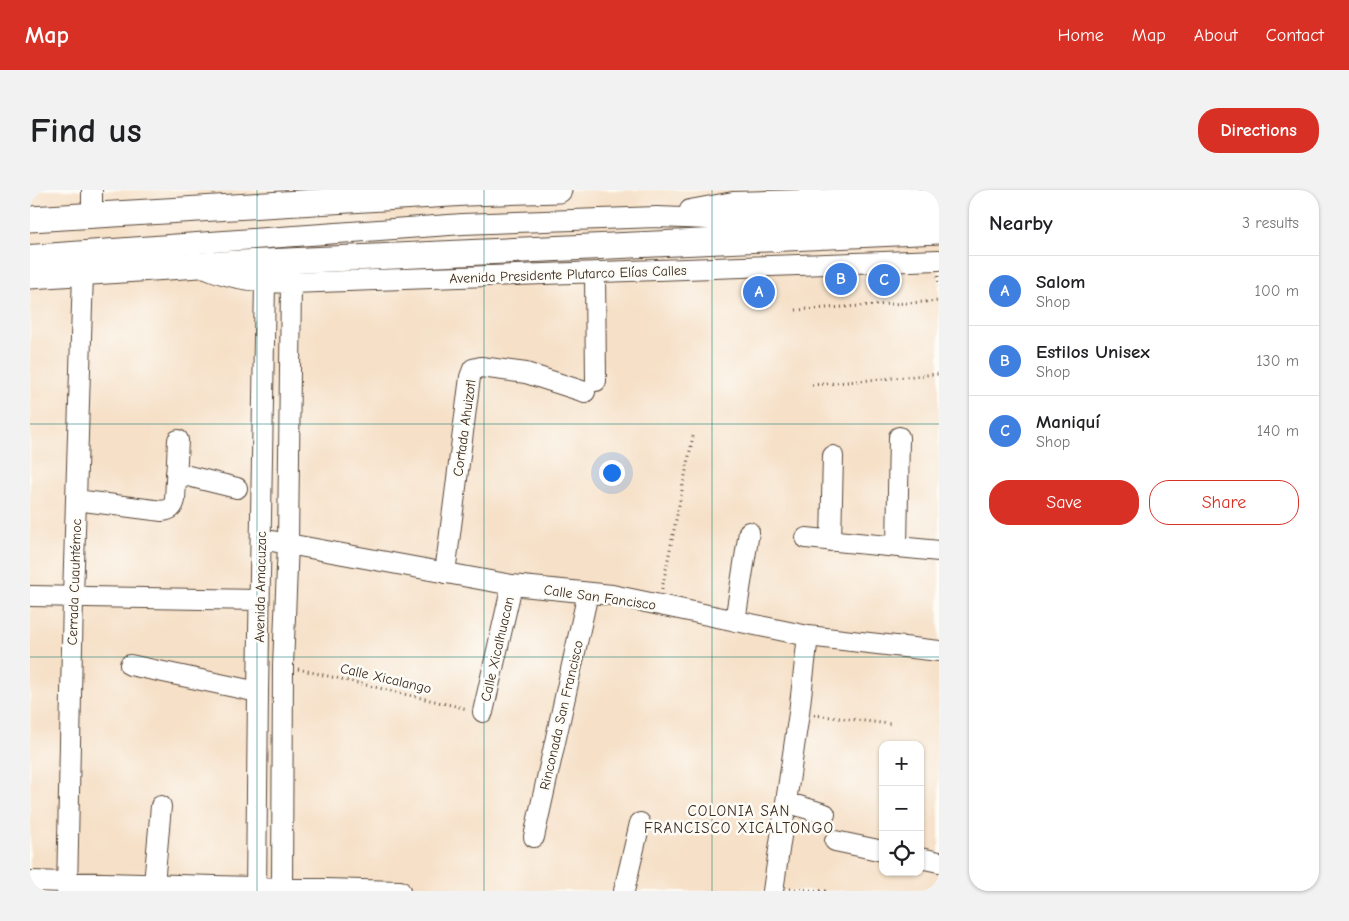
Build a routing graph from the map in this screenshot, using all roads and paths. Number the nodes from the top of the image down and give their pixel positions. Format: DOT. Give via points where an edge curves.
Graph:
graph roads {
  1 [pos="92,190"];
  2 [pos="559,190"];
  3 [pos="467,192"];
  4 [pos="269,197"];
  5 [pos="299,197"];
  6 [pos="939,202"];
  7 [pos="939,210"];
  8 [pos="92,215"];
  9 [pos="657,216"];
  10 [pos="30,219"];
  11 [pos="939,231"];
  12 [pos="30,255"];
  13 [pos="939,260"];
  14 [pos="200,265"];
  15 [pos="83,272"];
  16 [pos="595,273"];
  17 [pos="30,276"];
  18 [pos="265,282"];
  19 [pos="291,283"];
  20 [pos="939,301"];
  21 [pos="796,310"];
  22 [pos="939,374"];
  23 [pos="812,384"];
  24 [pos="693,436"];
  25 [pos="899,437"];
  26 [pos="178,440"];
  27 [pos="833,456"];
  28 [pos="176,473"];
  29 [pos="237,488"];
  30 [pos="76,500"];
  31 [pos="750,532"];
  32 [pos="806,538"];
  33 [pos="260,539"];
  34 [pos="830,541"];
  35 [pos="288,543"];
  36 [pos="896,546"];
  37 [pos="939,551"];
  38 [pos="445,573"];
  39 [pos="512,585"];
  40 [pos="588,593"];
  41 [pos="30,596"];
  42 [pos="73,597"];
  43 [pos="259,600"];
  44 [pos="658,604"];
  45 [pos="735,621"];
  46 [pos="808,636"];
  47 [pos="939,652"];
  48 [pos="130,665"];
  49 [pos="283,666"];
  50 [pos="258,692"];
  51 [pos="483,712"];
  52 [pos="799,713"];
  53 [pos="890,724"];
  54 [pos="786,802"];
  55 [pos="161,806"];
  56 [pos="825,814"];
  57 [pos="640,823"];
  58 [pos="534,837"];
  59 [pos="835,841"];
  60 [pos="879,850"];
  61 [pos="924,859"];
  62 [pos="939,862"];
  63 [pos="30,880"];
  64 [pos="154,884"];
  65 [pos="67,886"];
  66 [pos="256,889"];
  67 [pos="282,889"];
  68 [pos="773,890"];
  69 [pos="400,891"];
  70 [pos="624,891"];
  71 [pos="827,891"];
  1 -- 8 [label="street"];
  2 -- 3 [label="main road"];
  3 -- 5 [label="main road"];
  4 -- 5 [label="main road"];
  4 -- 8 [label="main road"];
  6 -- 9 [label="street" via="907,196 733,202"];
  7 -- 9 [label="street" via="908,215 734,220"];
  8 -- 10 [label="main road"];
  9 -- 12 [label="street" via="463,224"];
  11 -- 14 [label="main road, Avenida Presidente Plutarco Elías Calles"];
  13 -- 16 [label="street, Avenida Presidente Plutarco Elías Calles"];
  14 -- 15 [label="main road, Avenida Presidente Plutarco Elías Calles"];
  14 -- 18 [label="street, Avenida Presidente Plutarco Elías Calles" via="223,275"];
  15 -- 17 [label="main road, Avenida Presidente Plutarco Elías Calles"];
  15 -- 30 [label="street, Cerrada Cuauhtémoc"];
  16 -- 19 [label="street, Avenida Presidente Plutarco Elías Calles"];
  16 -- 38 [label="street, Cortada Ahuizotl" via="590,386 526,372 472,369"];
  18 -- 19 [label="street, Avenida Presidente Plutarco Elías Calles"];
  18 -- 33 [label="street, Avenida Amacuzac"];
  19 -- 35 [label="street, Avenida Amacuzac"];
  20 -- 21 [label="path"];
  22 -- 23 [label="path"];
  24 -- 44 [label="path"];
  25 -- 36 [label="street"];
  26 -- 28 [label="street"];
  27 -- 34 [label="street"];
  28 -- 29 [label="street"];
  28 -- 30 [label="street" via="175,500 168,510"];
  30 -- 42 [label="street, Cerrada Cuauhtémoc"];
  31 -- 45 [label="street"];
  32 -- 34 [label="street"];
  33 -- 35 [label="street, Calle San Fancisco"];
  33 -- 43 [label="street, Avenida Amacuzac"];
  34 -- 36 [label="street"];
  35 -- 38 [label="street, Calle San Fancisco"];
  35 -- 49 [label="street, Avenida Amacuzac"];
  36 -- 37 [label="street"];
  38 -- 39 [label="street, Calle San Fancisco"];
  39 -- 40 [label="street, Calle San Fancisco"];
  39 -- 51 [label="street, Calle Xicalhuacan"];
  40 -- 44 [label="street, Calle San Fancisco"];
  40 -- 58 [label="street, Rinconada San Francisco"];
  41 -- 42 [label="street"];
  42 -- 43 [label="street"];
  42 -- 65 [label="street, Cerrada Cuauhtémoc"];
  43 -- 50 [label="street, Avenida Amacuzac"];
  44 -- 45 [label="street, Calle San Fancisco"];
  45 -- 46 [label="street, Calle San Fancisco"];
  46 -- 47 [label="street, Calle San Fancisco"];
  46 -- 52 [label="street"];
  48 -- 50 [label="street"];
  49 -- 51 [label="path, Calle Xicalango"];
  49 -- 67 [label="street, Avenida Amacuzac"];
  50 -- 66 [label="street, Avenida Amacuzac"];
  52 -- 53 [label="path"];
  52 -- 54 [label="street"];
  54 -- 56 [label="street"];
  54 -- 68 [label="street"];
  55 -- 64 [label="street" via="167,829"];
  57 -- 70 [label="street"];
  59 -- 60 [label="street"];
  61 -- 62 [label="street"];
  63 -- 65 [label="street"];
  64 -- 65 [label="street"];
  64 -- 66 [label="street"];
  66 -- 67 [label="street"];
  67 -- 69 [label="street"];
  68 -- 71 [label="path"];
}
